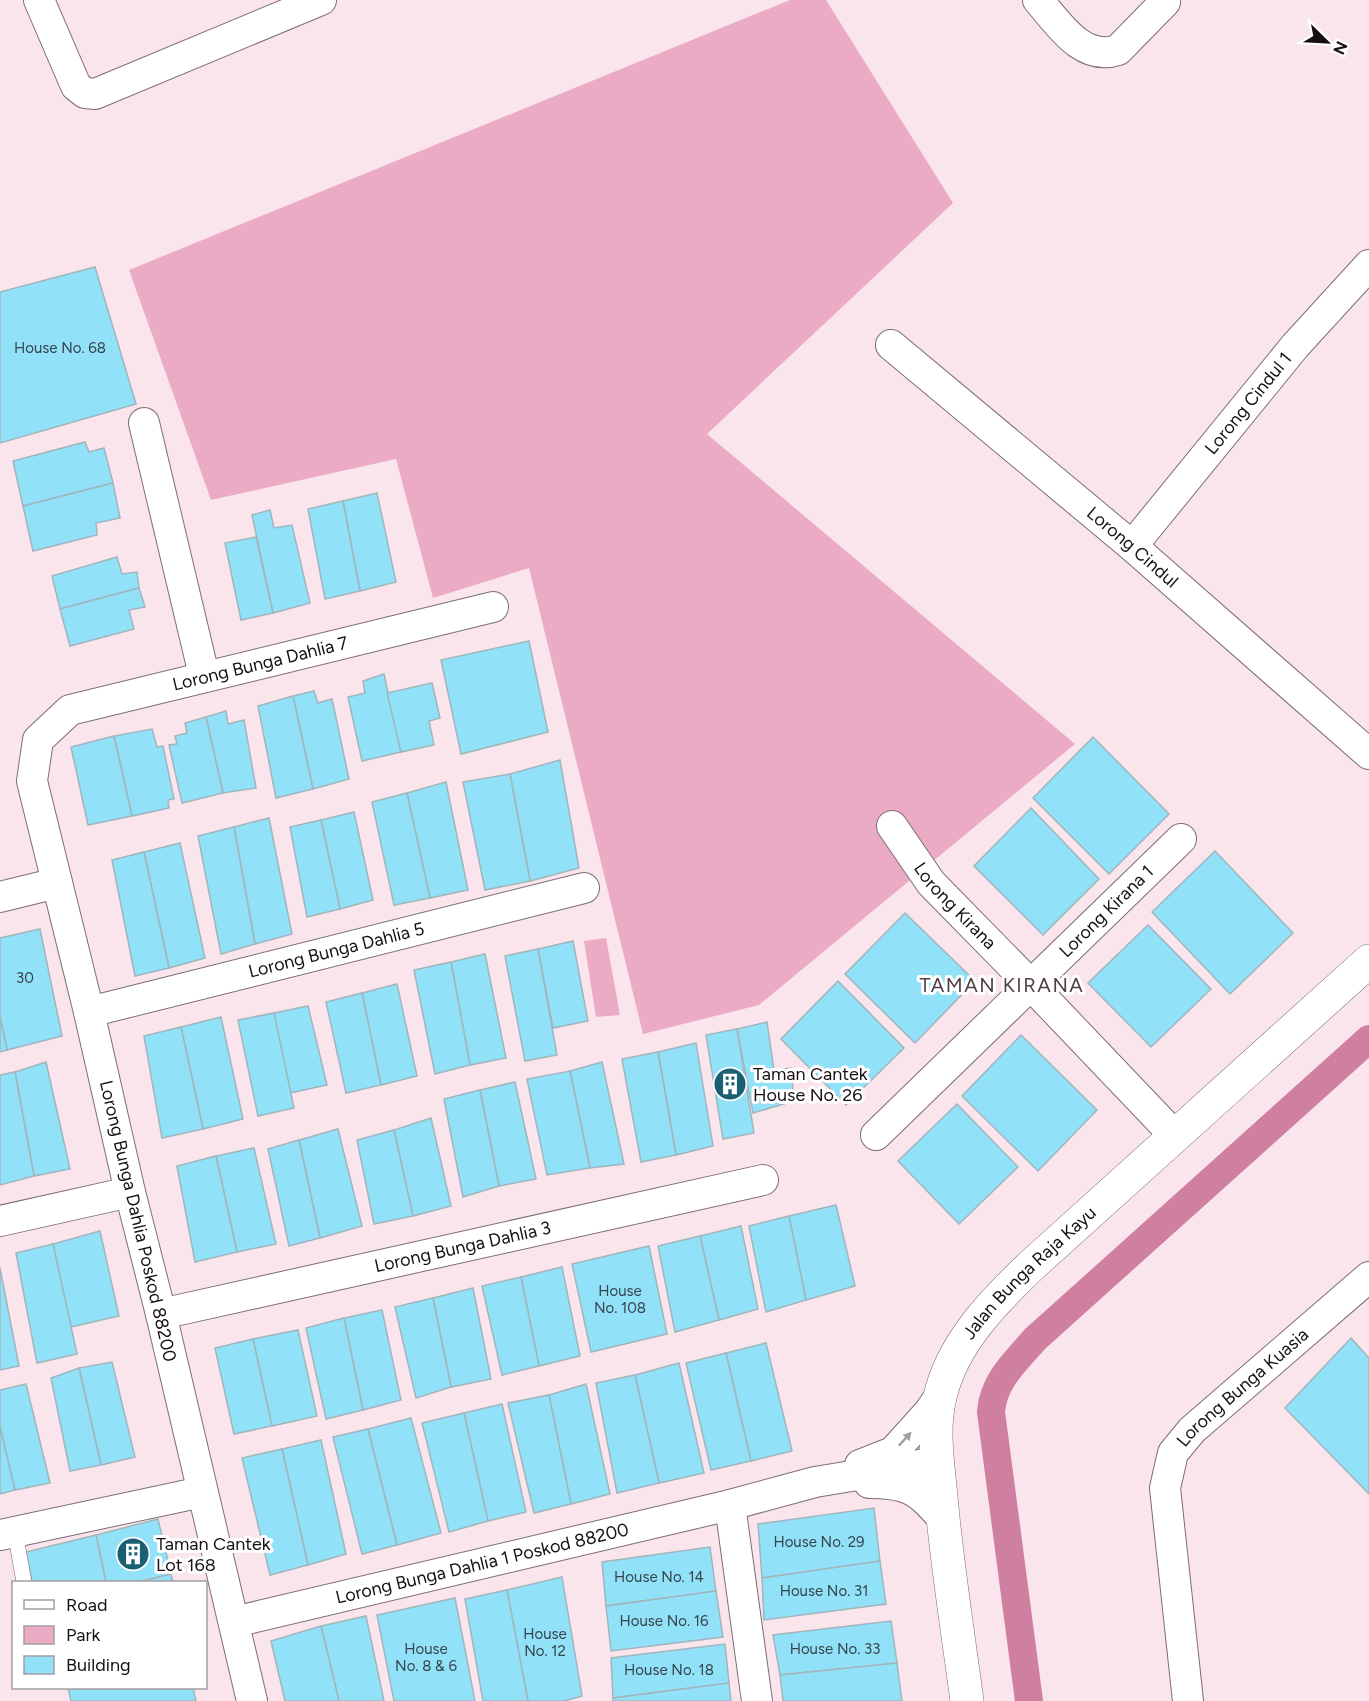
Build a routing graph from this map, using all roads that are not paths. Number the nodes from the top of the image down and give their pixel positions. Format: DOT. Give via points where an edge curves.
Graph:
graph roads {
  1 [pos="39,0"];
  2 [pos="321,0"];
  3 [pos="1038,0"];
  4 [pos="1165,2"];
  5 [pos="1369,266"];
  6 [pos="891,345"];
  7 [pos="144,423"];
  8 [pos="1132,546"];
  9 [pos="493,607"];
  10 [pos="204,675"];
  11 [pos="38,741"];
  12 [pos="1369,754"];
  13 [pos="892,826"];
  14 [pos="1181,839"];
  15 [pos="57,883"];
  16 [pos="584,888"];
  17 [pos="0,897"];
  18 [pos="1369,961"];
  19 [pos="1031,985"];
  20 [pos="89,1012"];
  21 [pos="876,1135"];
  22 [pos="1175,1136"];
  23 [pos="762,1180"];
  24 [pos="130,1192"];
  25 [pos="0,1221"];
  26 [pos="1367,1284"];
  27 [pos="161,1314"];
  28 [pos="940,1395"];
  29 [pos="938,1462"];
  30 [pos="815,1482"];
  31 [pos="202,1492"];
  32 [pos="730,1505"];
  33 [pos="943,1519"];
  34 [pos="8,1533"];
  35 [pos="24,1581"];
  36 [pos="234,1622"];
  37 [pos="252,1701"];
  38 [pos="757,1701"];
  39 [pos="967,1701"];
  40 [pos="1188,1701"];
  1 -- 2 [label="street" via="76,86 85,93 96,94"];
  3 -- 4 [label="street" via="1080,46 1108,54 1118,50"];
  5 -- 8 [label="street, Lorong Cindul 1" via="1295,346"];
  6 -- 8 [label="street, Lorong Cindul"];
  7 -- 10 [label="street"];
  8 -- 12 [label="street, Lorong Cindul"];
  9 -- 10 [label="street, Lorong Bunga Dahlia 7"];
  10 -- 11 [label="street, Lorong Bunga Dahlia 7" via="70,710"];
  11 -- 15 [label="street, Lorong Bunga Dahlia Poskod 88200" via="32,781"];
  13 -- 19 [label="street, Lorong Kirana" via="931,884"];
  14 -- 19 [label="street, Lorong Kirana 1"];
  15 -- 17 [label="street"];
  15 -- 20 [label="street, Lorong Bunga Dahlia Poskod 88200"];
  16 -- 20 [label="street, Lorong Bunga Dahlia 5"];
  18 -- 22 [label="street, Jalan Bunga Raja Kayu"];
  19 -- 21 [label="street, Lorong Kirana 1"];
  19 -- 22 [label="street, Lorong Kirana"];
  20 -- 24 [label="street, Lorong Bunga Dahlia Poskod 88200"];
  22 -- 28 [label="street, Jalan Bunga Raja Kayu" via="995,1300 968,1335"];
  23 -- 27 [label="street, Lorong Bunga Dahlia 3"];
  24 -- 25 [label="street"];
  24 -- 27 [label="street, Lorong Bunga Dahlia Poskod 88200"];
  26 -- 40 [label="street, Lorong Bunga Kuasia" via="1192,1430 1173,1454 1165,1488"];
  27 -- 31 [label="street, Lorong Bunga Dahlia Poskod 88200"];
  28 -- 29 [label="street, Jalan Bunga Raja Kayu" via="936,1427"];
  30 -- 28 [label="street, one-way" via="893,1452"];
  29 -- 30 [label="street"];
  29 -- 33 [label="street, Jalan Bunga Raja Kayu"];
  30 -- 32 [label="street, Lorong Bunga Dahlia 1 Poskod 88200"];
  30 -- 33 [label="street" via="884,1483 912,1489"];
  31 -- 34 [label="street"];
  31 -- 36 [label="street, Lorong Bunga Dahlia Poskod 88200"];
  32 -- 36 [label="street, Lorong Bunga Dahlia 1 Poskod 88200"];
  32 -- 38 [label="street"];
  33 -- 39 [label="street, Jalan Bunga Raja Kayu"];
  34 -- 35 [label="lane"];
  36 -- 37 [label="street, Lorong Bunga Dahlia Poskod 88200"];
}
